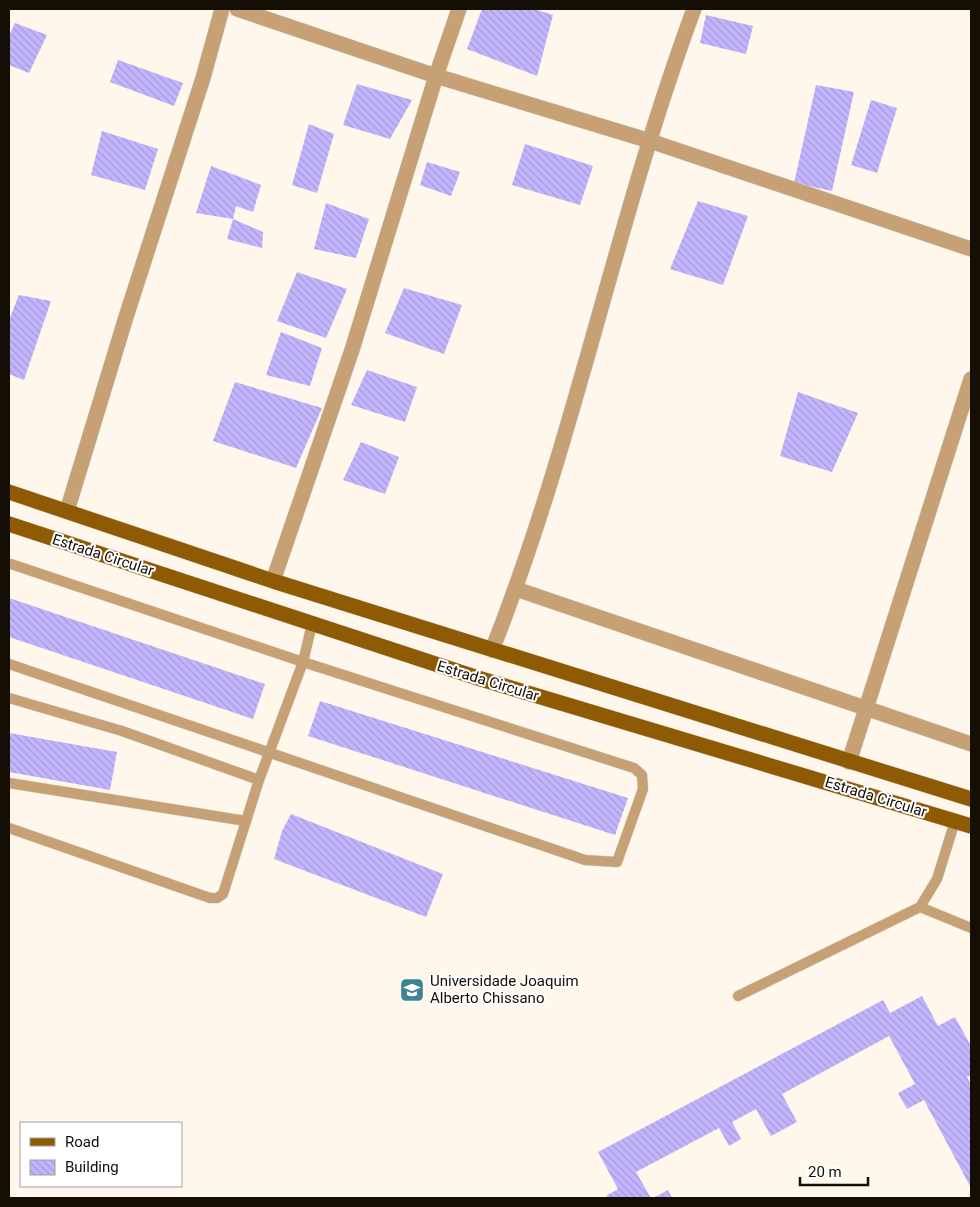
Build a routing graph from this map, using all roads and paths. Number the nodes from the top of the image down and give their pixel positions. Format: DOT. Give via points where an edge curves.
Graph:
graph roads {
  1 [pos="222,9"];
  2 [pos="237,9"];
  3 [pos="459,9"];
  4 [pos="694,9"];
  5 [pos="436,76"];
  6 [pos="650,141"];
  7 [pos="971,249"];
  8 [pos="971,379"];
  9 [pos="9,492"];
  10 [pos="67,512"];
  11 [pos="9,524"];
  12 [pos="11,564"];
  13 [pos="273,581"];
  14 [pos="516,589"];
  15 [pos="312,624"];
  16 [pos="492,650"];
  17 [pos="303,662"];
  18 [pos="9,664"];
  19 [pos="9,698"];
  20 [pos="866,709"];
  21 [pos="971,744"];
  22 [pos="269,752"];
  23 [pos="849,762"];
  24 [pos="259,780"];
  25 [pos="9,783"];
  26 [pos="971,799"];
  27 [pos="246,821"];
  28 [pos="955,821"];
  29 [pos="971,826"];
  30 [pos="9,828"];
  31 [pos="920,907"];
  32 [pos="971,928"];
  33 [pos="738,996"];
  1 -- 10 [label="street"];
  2 -- 5 [label="street"];
  3 -- 5 [label="street"];
  4 -- 6 [label="street"];
  5 -- 6 [label="street"];
  5 -- 13 [label="street" via="352,350"];
  6 -- 7 [label="street"];
  6 -- 14 [label="street"];
  8 -- 20 [label="street"];
  9 -- 10 [label="main road"];
  10 -- 13 [label="main road"];
  11 -- 15 [label="main road, Estrada Circular"];
  12 -- 17 [label="lane"];
  13 -- 16 [label="main road"];
  14 -- 16 [label="street"];
  14 -- 20 [label="street"];
  15 -- 17 [label="lane"];
  15 -- 28 [label="main road, Estrada Circular" via="481,679"];
  16 -- 23 [label="main road"];
  17 -- 22 [label="lane"];
  17 -- 22 [label="lane" via="634,768 642,775 643,790 617,862 585,860"];
  18 -- 22 [label="lane"];
  19 -- 24 [label="lane" via="122,731"];
  20 -- 21 [label="street"];
  20 -- 23 [label="street"];
  22 -- 24 [label="lane"];
  23 -- 26 [label="main road"];
  24 -- 27 [label="lane"];
  25 -- 27 [label="lane"];
  27 -- 30 [label="lane" via="223,894 217,898"];
  28 -- 29 [label="main road, Estrada Circular"];
  28 -- 31 [label="lane" via="937,879"];
  31 -- 32 [label="lane"];
  31 -- 33 [label="lane"];
}
